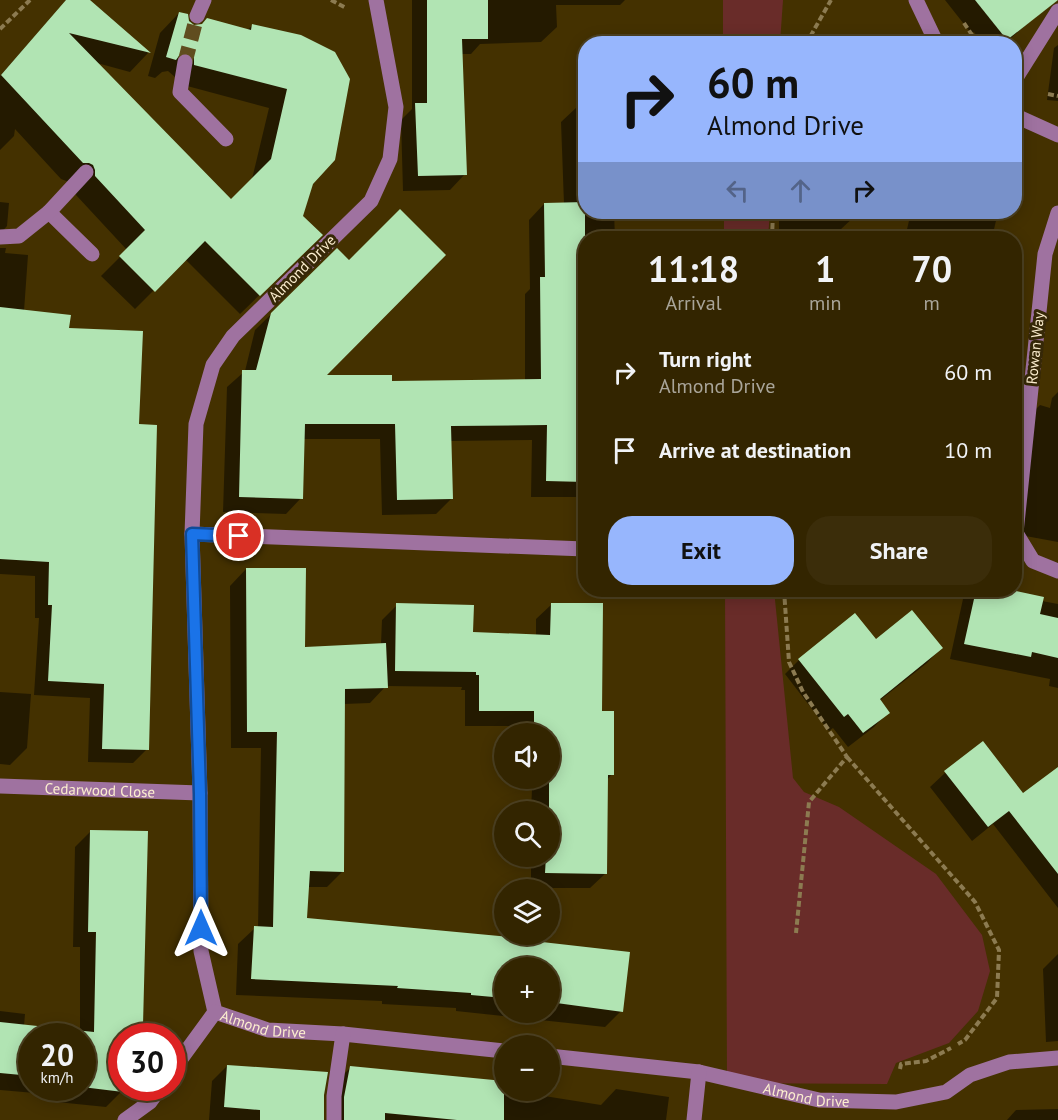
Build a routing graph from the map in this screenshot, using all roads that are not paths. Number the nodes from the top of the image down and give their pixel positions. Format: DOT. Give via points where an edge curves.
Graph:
graph roads {
  1 [pos="204,0"];
  2 [pos="376,0"];
  3 [pos="916,0"];
  4 [pos="1058,11"];
  5 [pos="197,16"];
  6 [pos="933,36"];
  7 [pos="185,62"];
  8 [pos="1022,68"];
  9 [pos="1022,118"];
  10 [pos="1058,135"];
  11 [pos="226,139"];
  12 [pos="86,172"];
  13 [pos="49,212"];
  14 [pos="1058,213"];
  15 [pos="0,237"];
  16 [pos="92,254"];
  17 [pos="1022,475"];
  18 [pos="192,534"];
  19 [pos="1022,543"];
  20 [pos="578,549"];
  21 [pos="1058,571"];
  22 [pos="0,786"];
  23 [pos="200,794"];
  24 [pos="215,1012"];
  25 [pos="343,1034"];
  26 [pos="494,1050"];
  27 [pos="186,1052"];
  28 [pos="560,1057"];
  29 [pos="1058,1058"];
  30 [pos="699,1071"];
  31 [pos="151,1101"];
  32 [pos="125,1120"];
  33 [pos="334,1120"];
  34 [pos="694,1120"];
  1 -- 5 [label="street"];
  2 -- 18 [label="street, Almond Drive" via="396,107 390,159 371,201 233,336 213,365 196,424"];
  3 -- 6 [label="street"];
  4 -- 8 [label="street"];
  7 -- 11 [label="street" via="180,92"];
  9 -- 10 [label="street"];
  12 -- 13 [label="street"];
  13 -- 15 [label="street" via="20,236"];
  13 -- 16 [label="street"];
  14 -- 17 [label="street, Rowan Way" via="1045,254"];
  18 -- 20 [label="street"];
  18 -- 23 [label="street, Almond Drive"];
  19 -- 21 [label="street, Rowan Way" via="1033,561"];
  22 -- 23 [label="street, Cedarwood Close"];
  23 -- 24 [label="street, Almond Drive" via="201,951"];
  24 -- 25 [label="street, Almond Drive" via="268,1030"];
  24 -- 27 [label="street"];
  25 -- 26 [label="street, Almond Drive"];
  25 -- 33 [label="street"];
  28 -- 30 [label="street, Almond Drive"];
  29 -- 30 [label="street, Almond Drive" via="1009,1062 970,1075 946,1092 896,1102 819,1100"];
  30 -- 34 [label="street"];
  31 -- 32 [label="street"];
}
